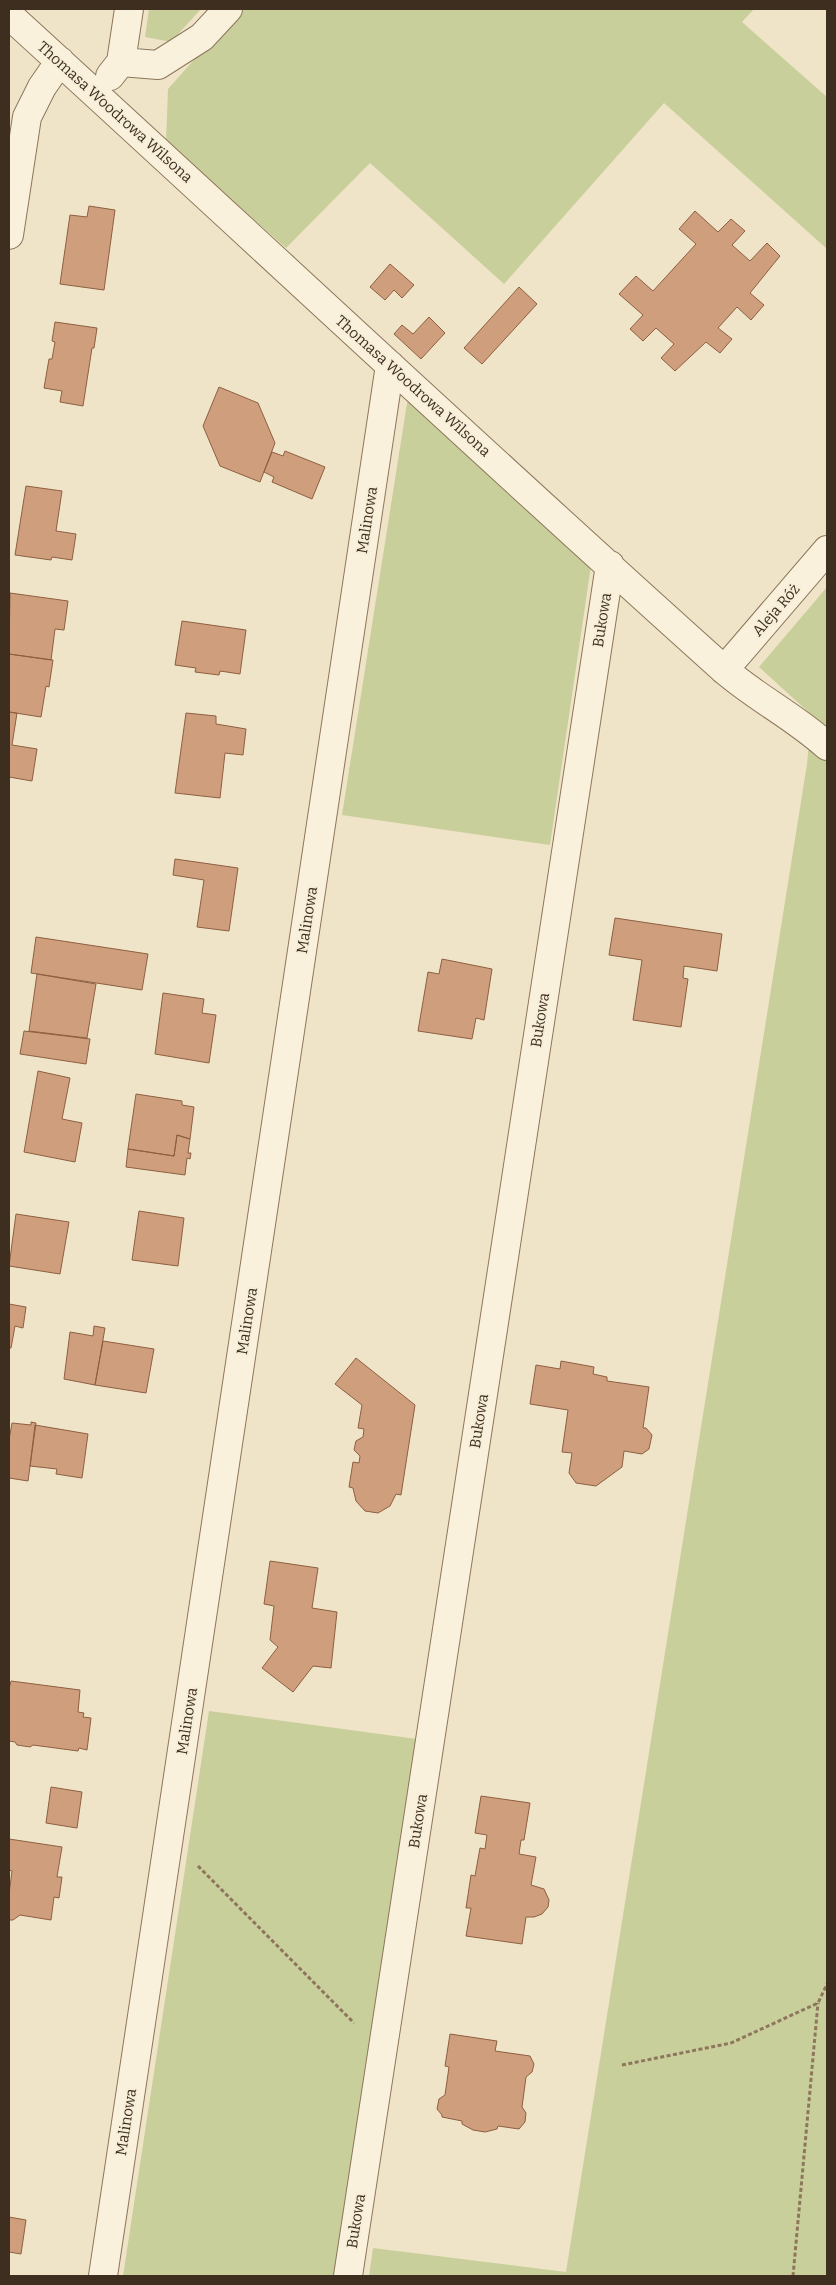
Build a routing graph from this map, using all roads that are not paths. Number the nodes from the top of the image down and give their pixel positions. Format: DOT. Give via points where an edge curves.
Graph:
graph roads {
  1 [pos="129,9"];
  2 [pos="228,9"];
  3 [pos="9,15"];
  4 [pos="60,61"];
  5 [pos="121,62"];
  6 [pos="96,93"];
  7 [pos="9,235"];
  8 [pos="390,365"];
  9 [pos="827,550"];
  10 [pos="610,565"];
  11 [pos="724,670"];
  12 [pos="827,746"];
  13 [pos="103,2276"];
  14 [pos="348,2276"];
  1 -- 5 [label="street"];
  2 -- 5 [label="street" via="202,37 158,65"];
  3 -- 4 [label="street, Thomasa Woodrowa Wilsona"];
  4 -- 6 [label="street, Thomasa Woodrowa Wilsona"];
  4 -- 7 [label="street" via="27,117"];
  5 -- 6 [label="street"];
  6 -- 8 [label="street, Thomasa Woodrowa Wilsona"];
  8 -- 10 [label="street, Thomasa Woodrowa Wilsona"];
  8 -- 13 [label="street, Malinowa"];
  9 -- 11 [label="street, Aleja Róż"];
  10 -- 11 [label="street, Thomasa Woodrowa Wilsona"];
  10 -- 14 [label="street, Bukowa"];
  11 -- 12 [label="street, Thomasa Woodrowa Wilsona"];
}
